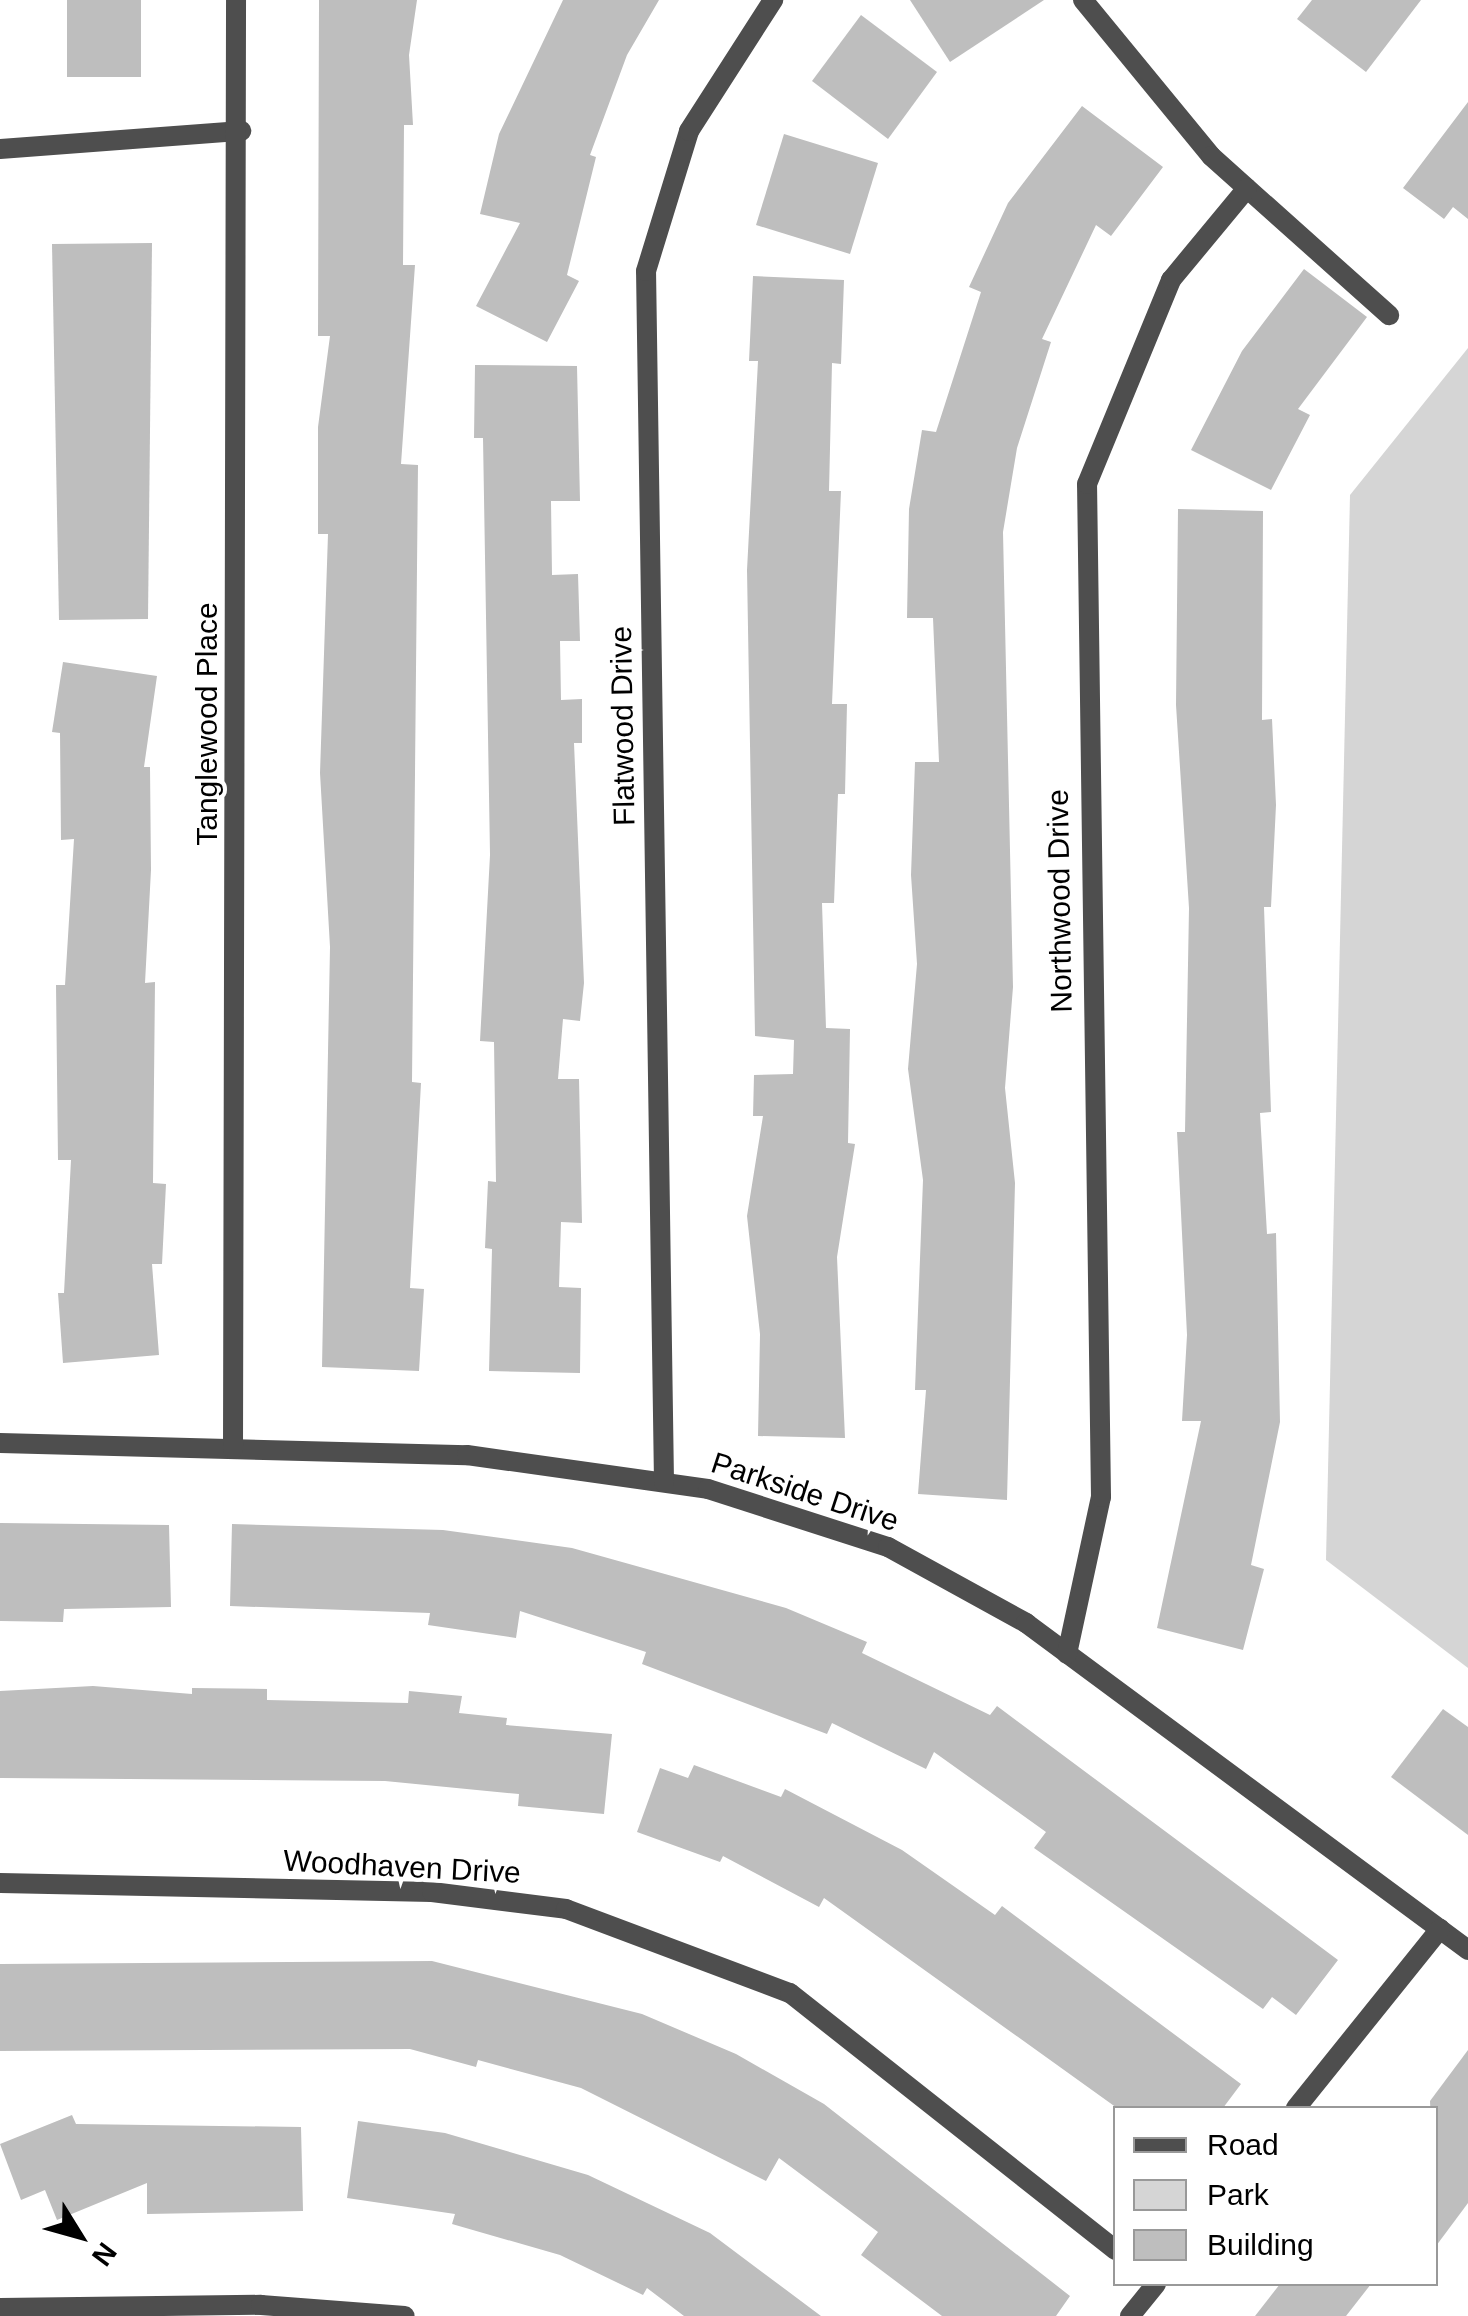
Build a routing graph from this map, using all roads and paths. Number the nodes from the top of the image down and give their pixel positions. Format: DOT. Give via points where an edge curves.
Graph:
graph roads {
  1 [pos="236,0"];
  2 [pos="773,0"];
  3 [pos="1083,0"];
  4 [pos="240,131"];
  5 [pos="0,148"];
  6 [pos="1247,188"];
  7 [pos="1389,315"];
  8 [pos="0,1442"];
  9 [pos="232,1448"];
  10 [pos="664,1482"];
  11 [pos="1067,1654"];
  12 [pos="0,1883"];
  13 [pos="1440,1929"];
  14 [pos="1468,1950"];
  15 [pos="1298,2106"];
  16 [pos="1113,2248"];
  17 [pos="1154,2286"];
  18 [pos="0,2308"];
  19 [pos="405,2316"];
  20 [pos="1130,2316"];
  1 -- 4 [label="street, Tanglewood Place"];
  2 -- 10 [label="street, Flatwood Drive" via="688,131 646,272"];
  3 -- 6 [label="street" via="1210,156"];
  4 -- 5 [label="street"];
  4 -- 9 [label="street, Tanglewood Place"];
  6 -- 7 [label="street"];
  6 -- 11 [label="street, Northwood Drive" via="1170,280 1087,484 1101,1497"];
  8 -- 9 [label="street, Parkside Drive"];
  9 -- 10 [label="street, Parkside Drive" via="468,1455"];
  10 -- 11 [label="street, Parkside Drive" via="888,1546"];
  11 -- 13 [label="street, Parkside Drive"];
  12 -- 16 [label="street, Woodhaven Drive" via="432,1892 600,1920 790,1993"];
  13 -- 14 [label="street, Parkside Drive"];
  13 -- 15 [label="street"];
  17 -- 20 [label="street"];
  18 -- 19 [label="street" via="261,2305"];
}
